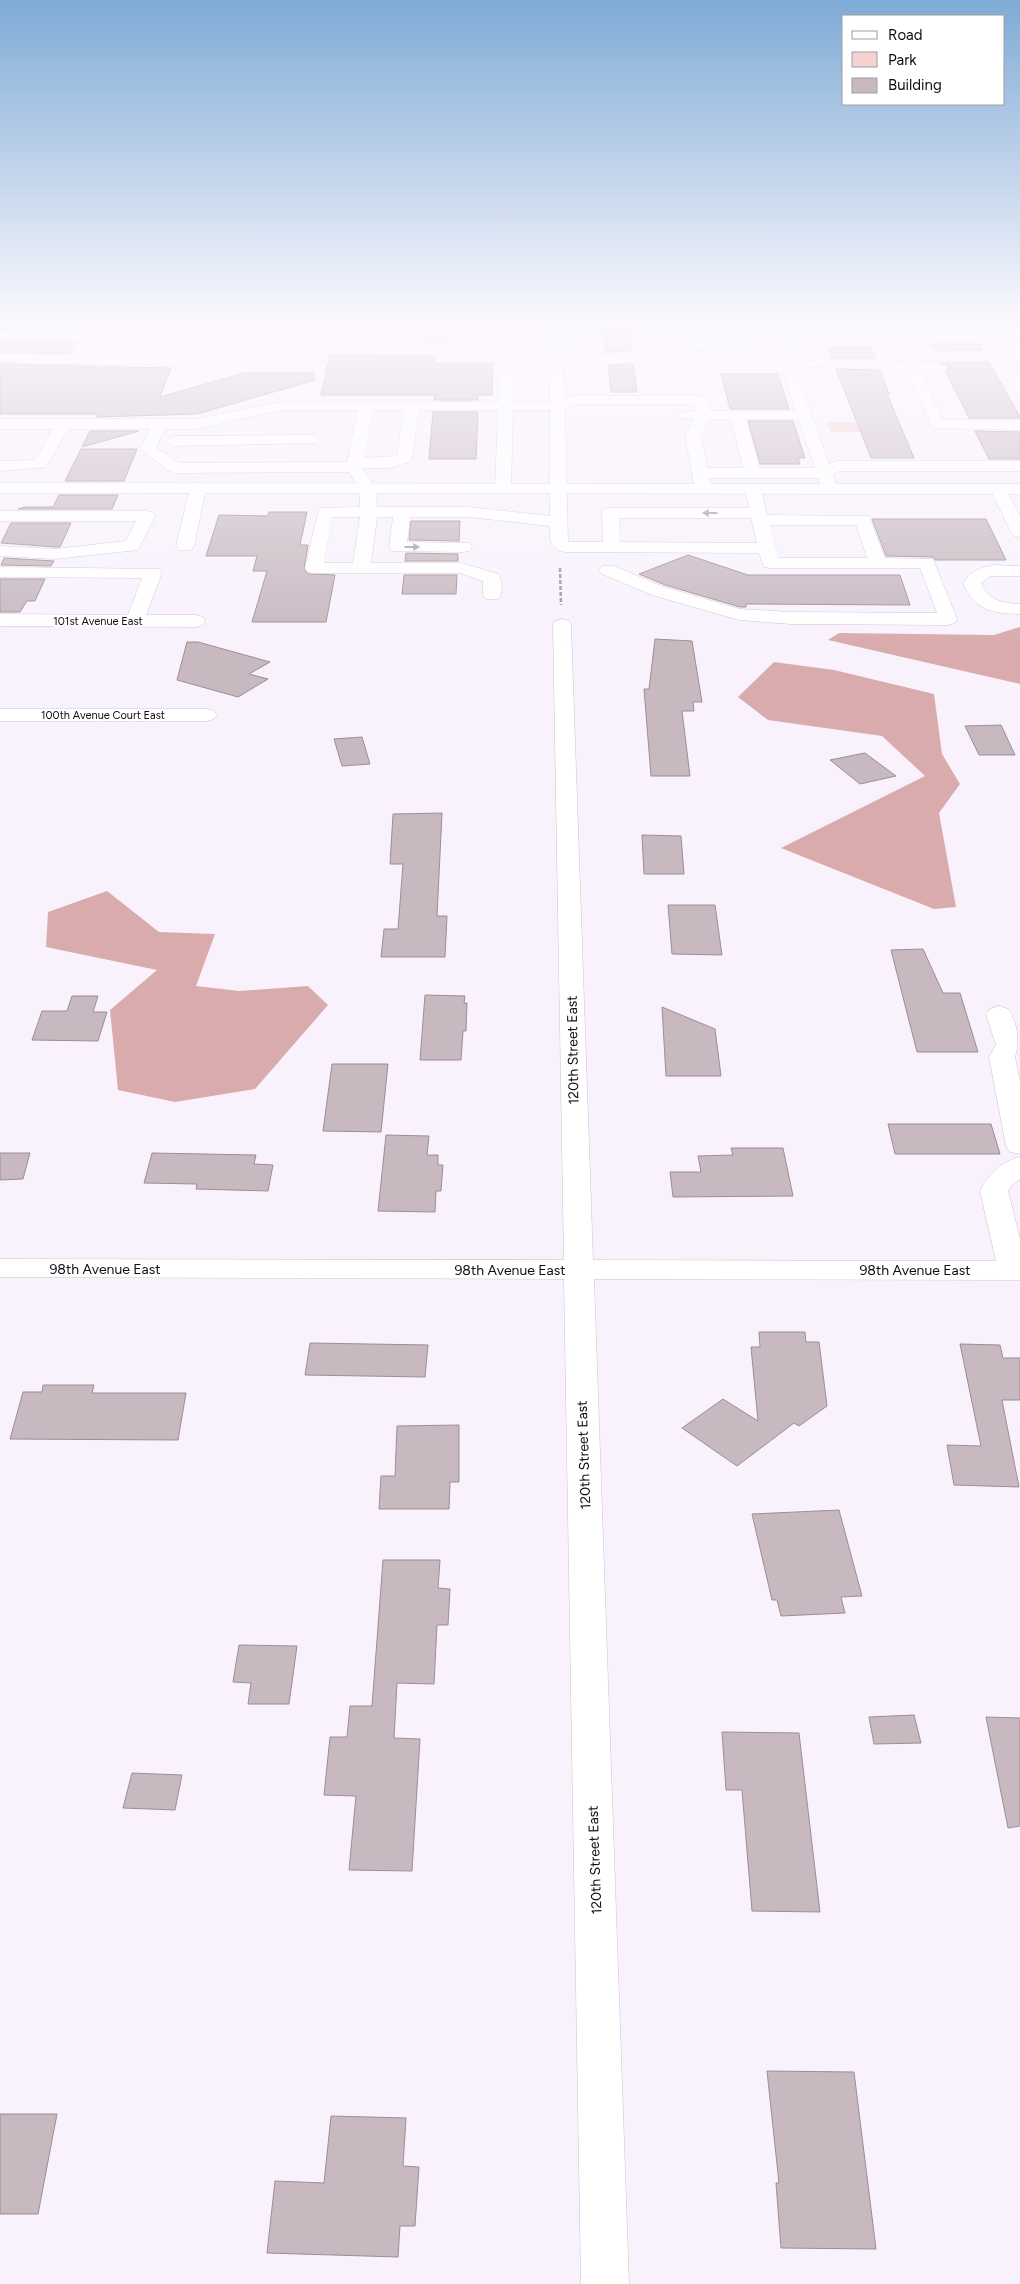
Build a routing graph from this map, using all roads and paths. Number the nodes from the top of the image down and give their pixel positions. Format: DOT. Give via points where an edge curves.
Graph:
graph roads {
  1 [pos="6,431"];
  2 [pos="59,431"];
  3 [pos="157,431"];
  4 [pos="361,431"];
  5 [pos="408,431"];
  6 [pos="505,431"];
  7 [pos="557,431"];
  8 [pos="696,431"];
  9 [pos="741,431"];
  10 [pos="810,431"];
  11 [pos="312,440"];
  12 [pos="1020,440"];
  13 [pos="5,441"];
  14 [pos="151,445"];
  15 [pos="355,465"];
  16 [pos="0,466"];
  17 [pos="942,466"];
  18 [pos="1020,466"];
  19 [pos="700,473"];
  20 [pos="825,473"];
  21 [pos="752,481"];
  22 [pos="0,488"];
  23 [pos="76,488"];
  24 [pos="157,488"];
  25 [pos="198,488"];
  26 [pos="368,489"];
  27 [pos="503,489"];
  28 [pos="558,489"];
  29 [pos="703,489"];
  30 [pos="830,489"];
  31 [pos="998,489"];
  32 [pos="1020,490"];
  33 [pos="369,512"];
  34 [pos="402,512"];
  35 [pos="465,512"];
  36 [pos="0,516"];
  37 [pos="63,516"];
  38 [pos="147,516"];
  39 [pos="759,516"];
  40 [pos="560,522"];
  41 [pos="1020,532"];
  42 [pos="559,544"];
  43 [pos="185,546"];
  44 [pos="463,547"];
  45 [pos="612,547"];
  46 [pos="656,548"];
  47 [pos="766,548"];
  48 [pos="0,551"];
  49 [pos="878,563"];
  50 [pos="361,568"];
  51 [pos="462,568"];
  52 [pos="1020,571"];
  53 [pos="0,572"];
  54 [pos="492,595"];
  55 [pos="1020,608"];
  56 [pos="0,620"];
  57 [pos="135,621"];
  58 [pos="196,621"];
  59 [pos="562,625"];
  60 [pos="0,714"];
  61 [pos="207,715"];
  62 [pos="999,1014"];
  63 [pos="1020,1146"];
  64 [pos="1020,1165"];
  65 [pos="0,1268"];
  66 [pos="579,1270"];
  67 [pos="1016,1271"];
  68 [pos="605,2284"];
  1 -- 13 [label="street"];
  2 -- 16 [label="street" via="40,464"];
  3 -- 14 [label="street"];
  4 -- 15 [label="street"];
  5 -- 15 [label="street" via="404,459"];
  6 -- 27 [label="street"];
  7 -- 28 [label="street"];
  8 -- 19 [label="street" via="693,436"];
  9 -- 21 [label="street"];
  10 -- 20 [label="street"];
  11 -- 14 [label="street"];
  12 -- 17 [label="street" via="932,444"];
  14 -- 15 [label="street" via="176,468"];
  15 -- 26 [label="street"];
  17 -- 18 [label="street"];
  17 -- 20 [label="street" via="836,466"];
  19 -- 21 [label="street"];
  19 -- 29 [label="street"];
  20 -- 21 [label="street"];
  20 -- 30 [label="street"];
  21 -- 29 [label="street"];
  21 -- 30 [label="street"];
  21 -- 39 [label="street"];
  22 -- 23 [label="street"];
  23 -- 24 [label="street"];
  23 -- 37 [label="street"];
  24 -- 25 [label="street"];
  24 -- 38 [label="street"];
  25 -- 26 [label="street"];
  25 -- 43 [label="street"];
  26 -- 27 [label="street"];
  26 -- 33 [label="street"];
  27 -- 28 [label="street"];
  28 -- 29 [label="street"];
  28 -- 40 [label="street"];
  30 -- 31 [label="street"];
  31 -- 32 [label="street"];
  31 -- 41 [label="street"];
  33 -- 34 [label="street"];
  33 -- 50 [label="street"];
  33 -- 50 [label="street" via="325,512 314,568"];
  34 -- 35 [label="street"];
  34 -- 44 [label="street, one-way" via="398,547"];
  35 -- 40 [label="street"];
  35 -- 44 [label="street"];
  36 -- 37 [label="street"];
  37 -- 38 [label="street"];
  38 -- 48 [label="street" via="132,546 55,554"];
  39 -- 45 [label="street, one-way" via="610,513"];
  39 -- 47 [label="street"];
  39 -- 49 [label="street" via="863,520"];
  40 -- 42 [label="street"];
  42 -- 45 [label="street" via="565,547"];
  42 -- 59 [label="path"];
  44 -- 51 [label="street"];
  45 -- 46 [label="street"];
  46 -- 47 [label="street"];
  46 -- 49 [label="street" via="608,570 658,591 739,614 791,618 948,620 926,563"];
  47 -- 49 [label="street" via="770,563"];
  50 -- 51 [label="street"];
  51 -- 54 [label="street" via="492,578"];
  52 -- 55 [label="street" via="988,572 977,576 972,583 986,602"];
  53 -- 57 [label="street" via="153,573"];
  56 -- 57 [label="street, 101st Avenue East"];
  57 -- 58 [label="street, 101st Avenue East"];
  59 -- 66 [label="street, 120th Street East"];
  60 -- 61 [label="street, 100th Avenue Court East"];
  62 -- 63 [label="street" via="1009,1045 1002,1057"];
  64 -- 67 [label="street" via="999,1181 994,1191"];
  65 -- 66 [label="street, 98th Avenue East"];
  66 -- 67 [label="street, 98th Avenue East"];
  66 -- 68 [label="street, 120th Street East"];
}
